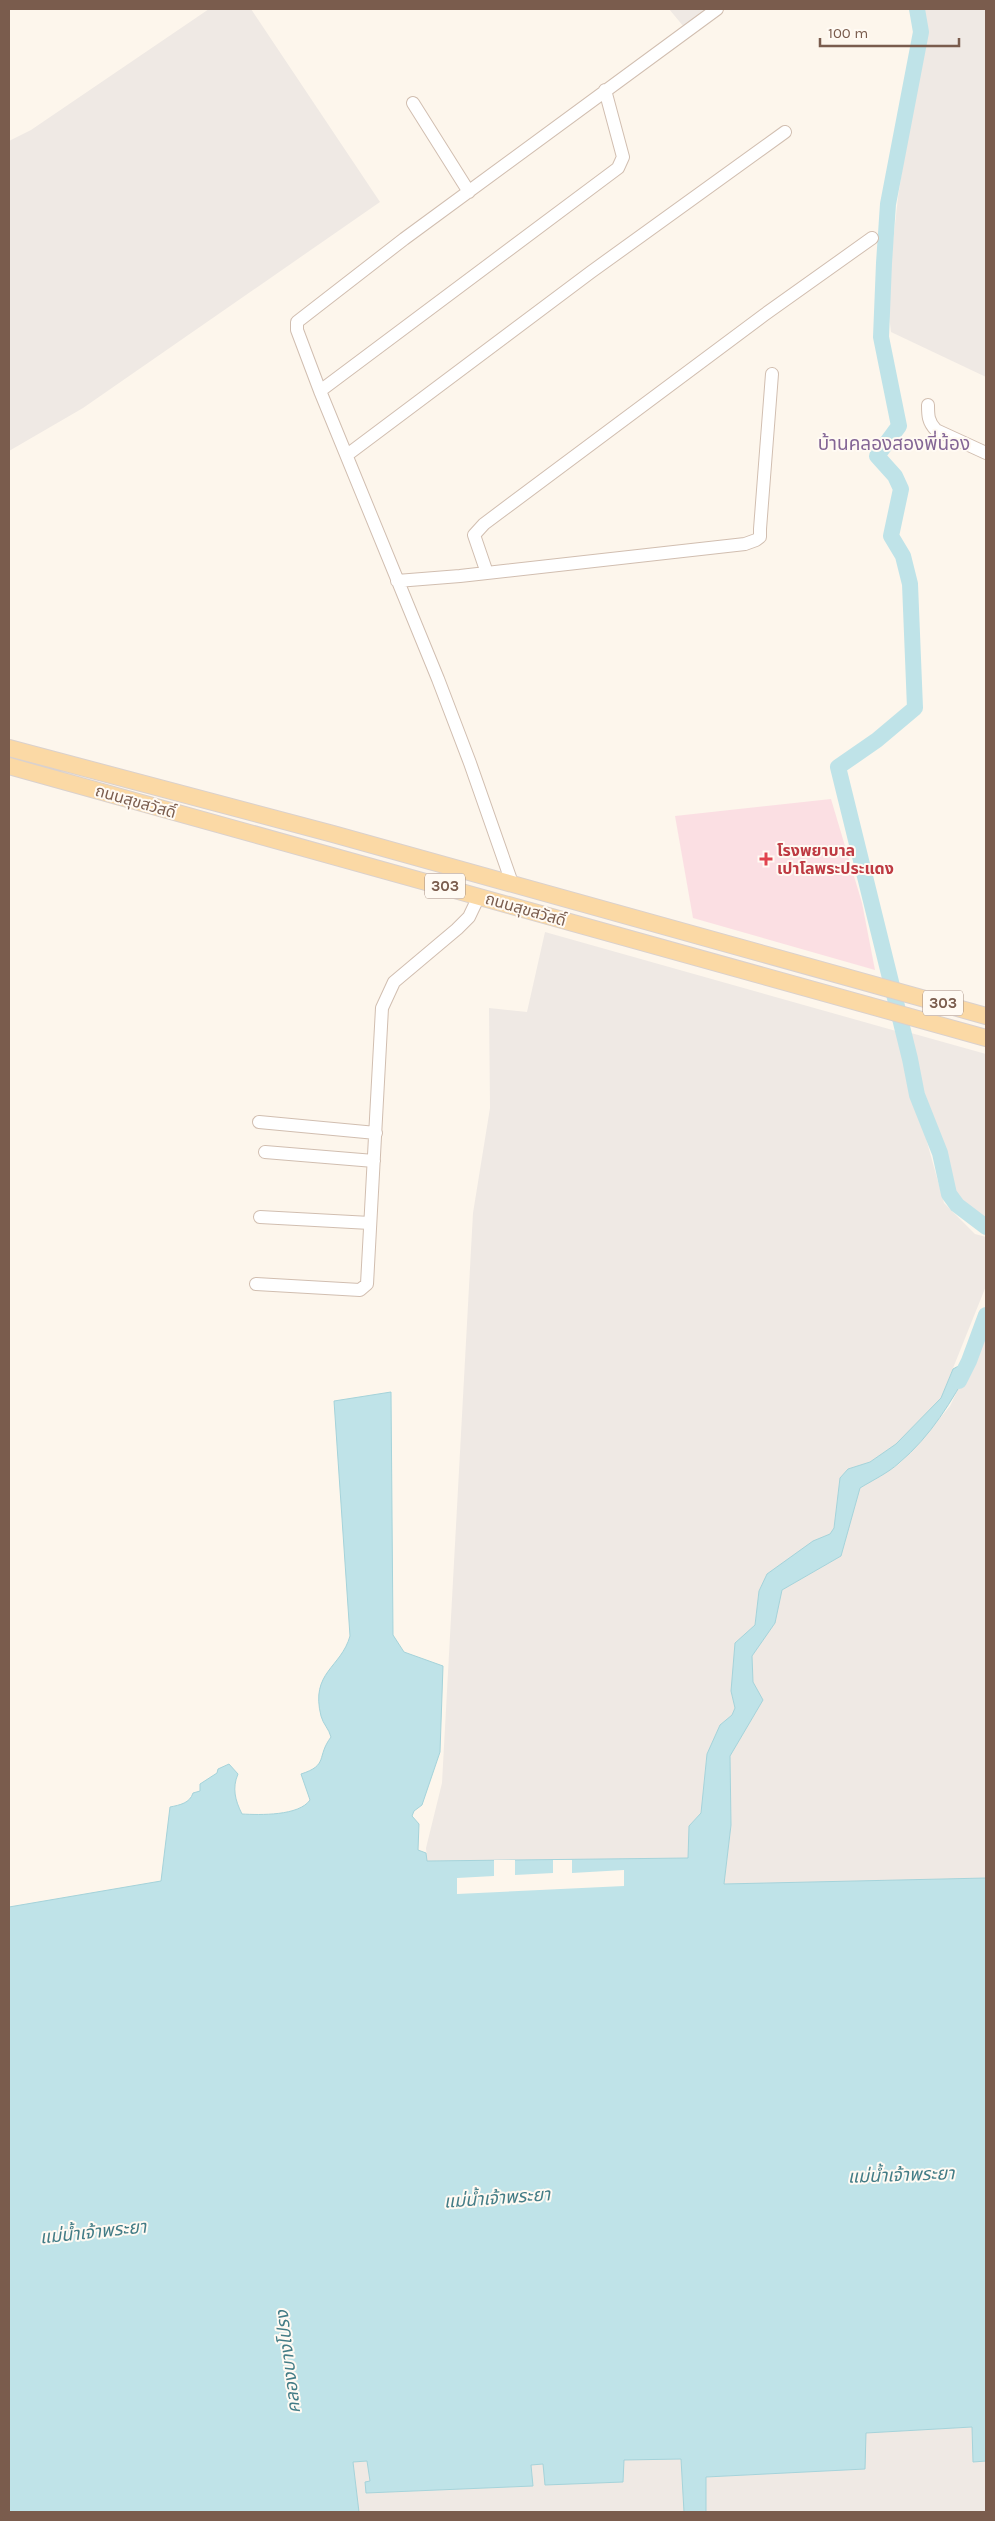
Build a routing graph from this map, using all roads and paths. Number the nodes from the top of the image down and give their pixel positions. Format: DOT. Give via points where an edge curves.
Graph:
graph roads {
  1 [pos="717,9"];
  2 [pos="605,90"];
  3 [pos="413,103"];
  4 [pos="785,132"];
  5 [pos="469,192"];
  6 [pos="872,238"];
  7 [pos="772,374"];
  8 [pos="320,391"];
  9 [pos="928,405"];
  10 [pos="986,453"];
  11 [pos="347,454"];
  12 [pos="487,572"];
  13 [pos="397,581"];
  14 [pos="9,748"];
  15 [pos="9,766"];
  16 [pos="512,883"];
  17 [pos="479,896"];
  18 [pos="986,1016"];
  19 [pos="986,1038"];
  20 [pos="259,1122"];
  21 [pos="376,1133"];
  22 [pos="266,1152"];
  23 [pos="374,1161"];
  24 [pos="260,1217"];
  25 [pos="370,1223"];
  26 [pos="256,1284"];
  1 -- 2 [label="street"];
  2 -- 5 [label="street"];
  2 -- 8 [label="street" via="623,158 618,168"];
  3 -- 5 [label="street"];
  4 -- 11 [label="street"];
  5 -- 8 [label="street" via="296,322"];
  6 -- 12 [label="street" via="484,524 474,535"];
  7 -- 12 [label="street" via="760,537 756,540"];
  8 -- 11 [label="street"];
  9 -- 10 [label="street" via="928,417 936,430"];
  11 -- 13 [label="street"];
  12 -- 13 [label="street"];
  13 -- 16 [label="street" via="470,763"];
  14 -- 16 [label="main road, ถนนสุขสวัสดิ์ / 303"];
  15 -- 17 [label="main road, ถนนสุขสวัสดิ์ / 303"];
  16 -- 18 [label="main road, ถนนสุขสวัสดิ์ / 303"];
  17 -- 19 [label="main road, ถนนสุขสวัสดิ์ / 303"];
  17 -- 21 [label="street" via="469,917 406,970 388,992 382,1008"];
  20 -- 21 [label="street"];
  21 -- 23 [label="street"];
  22 -- 23 [label="street"];
  23 -- 25 [label="street"];
  24 -- 25 [label="street"];
  25 -- 26 [label="street" via="367,1284 360,1290"];
}
